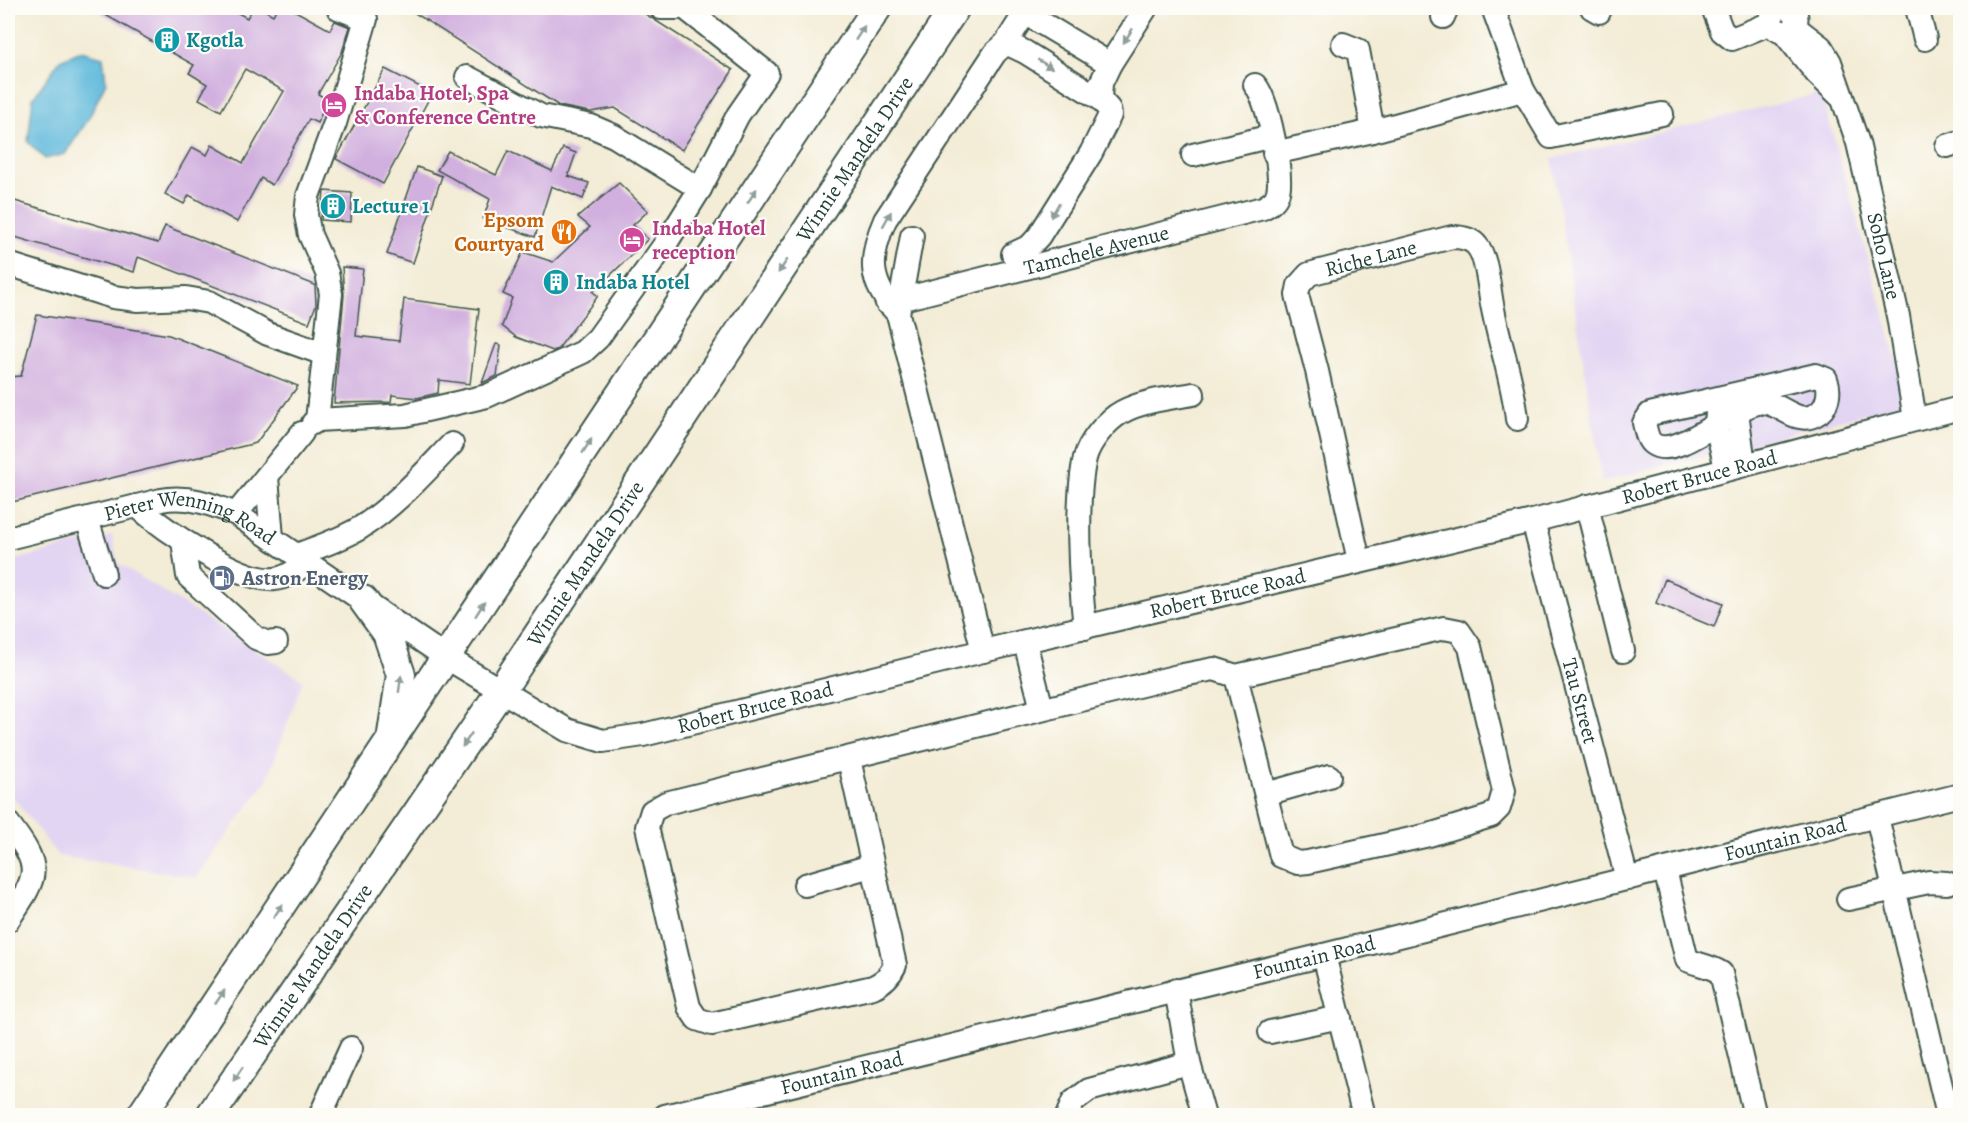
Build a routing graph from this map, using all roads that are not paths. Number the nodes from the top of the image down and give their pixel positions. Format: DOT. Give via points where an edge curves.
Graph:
graph roads {
  1 [pos="338,8"];
  2 [pos="662,8"];
  3 [pos="678,8"];
  4 [pos="685,8"];
  5 [pos="877,8"];
  6 [pos="955,8"];
  7 [pos="1146,8"];
  8 [pos="1493,8"];
  9 [pos="1713,8"];
  10 [pos="1917,8"];
  11 [pos="1026,10"];
  12 [pos="1784,20"];
  13 [pos="1925,39"];
  14 [pos="1005,43"];
  15 [pos="1343,44"];
  16 [pos="1110,64"];
  17 [pos="467,77"];
  18 [pos="1255,85"];
  19 [pos="1523,90"];
  20 [pos="1100,99"];
  21 [pos="1662,114"];
  22 [pos="1373,131"];
  23 [pos="1273,144"];
  24 [pos="1193,155"];
  25 [pos="700,189"];
  26 [pos="912,236"];
  27 [pos="1013,254"];
  28 [pos="8,264"];
  29 [pos="895,306"];
  30 [pos="324,354"];
  31 [pos="1193,394"];
  32 [pos="1730,405"];
  33 [pos="1960,408"];
  34 [pos="1517,419"];
  35 [pos="1915,419"];
  36 [pos="1716,424"];
  37 [pos="311,425"];
  38 [pos="452,444"];
  39 [pos="1735,466"];
  40 [pos="267,477"];
  41 [pos="137,506"];
  42 [pos="1587,506"];
  43 [pos="236,514"];
  44 [pos="87,519"];
  45 [pos="1533,522"];
  46 [pos="8,538"];
  47 [pos="272,538"];
  48 [pos="183,541"];
  49 [pos="302,559"];
  50 [pos="1359,561"];
  51 [pos="104,574"];
  52 [pos="363,600"];
  53 [pos="1085,628"];
  54 [pos="276,642"];
  55 [pos="1025,642"];
  56 [pos="983,651"];
  57 [pos="1623,651"];
  58 [pos="447,658"];
  59 [pos="1236,676"];
  60 [pos="500,692"];
  61 [pos="1042,709"];
  62 [pos="391,742"];
  63 [pos="849,759"];
  64 [pos="1329,776"];
  65 [pos="1266,794"];
  66 [pos="1960,795"];
  67 [pos="1876,817"];
  68 [pos="8,823"];
  69 [pos="871,867"];
  70 [pos="1665,870"];
  71 [pos="1627,879"];
  72 [pos="1947,883"];
  73 [pos="805,885"];
  74 [pos="1893,889"];
  75 [pos="1848,899"];
  76 [pos="8,920"];
  77 [pos="1324,955"];
  78 [pos="1176,990"];
  79 [pos="1340,1017"];
  80 [pos="1270,1032"];
  81 [pos="351,1048"];
  82 [pos="1190,1063"];
  83 [pos="1360,1115"];
  84 [pos="141,1116"];
  85 [pos="210,1116"];
  86 [pos="320,1116"];
  87 [pos="665,1116"];
  88 [pos="1067,1116"];
  89 [pos="1204,1116"];
  90 [pos="1755,1116"];
  91 [pos="1951,1116"];
  1 -- 30 [label="street" via="366,19 308,196 310,235 327,273 331,294"];
  2 -- 3 [label="street"];
  4 -- 25 [label="street" via="767,73 738,115"];
  58 -- 5 [label="main road, one-way"];
  6 -- 60 [label="main road, Winnie Mandela Drive, one-way"];
  7 -- 16 [label="street, one-way"];
  8 -- 19 [label="street"];
  9 -- 12 [label="street" via="1722,31 1732,39"];
  10 -- 13 [label="street"];
  11 -- 14 [label="street"];
  11 -- 16 [label="street"];
  12 -- 35 [label="street, Soho Lane" via="1816,73 1840,96 1858,143 1898,316"];
  14 -- 20 [label="street, one-way"];
  29 -- 14 [label="street, one-way" via="882,297 874,264 876,240 885,220"];
  15 -- 22 [label="street" via="1358,50"];
  16 -- 20 [label="street" via="1101,83"];
  17 -- 25 [label="street" via="540,116 591,126 614,136"];
  18 -- 23 [label="street" via="1269,111"];
  19 -- 21 [label="street" via="1551,137"];
  19 -- 22 [label="street"];
  20 -- 27 [label="street, one-way" via="1110,116 1091,153 1039,236 1030,246"];
  22 -- 23 [label="street"];
  23 -- 24 [label="street"];
  23 -- 29 [label="street, Tamchele Avenue" via="1279,185 1273,202 1263,208"];
  25 -- 37 [label="street" via="598,338 583,352 488,396 405,415"];
  26 -- 29 [label="street"];
  28 -- 30 [label="street" via="113,297 209,302 268,334"];
  29 -- 56 [label="street"];
  30 -- 37 [label="street"];
  31 -- 53 [label="street" via="1122,412 1095,438 1085,456 1081,598"];
  32 -- 36 [label="street"];
  32 -- 36 [label="street" via="1650,414 1644,423 1651,443 1660,447 1690,439"];
  32 -- 39 [label="street"];
  33 -- 35 [label="street, Robert Bruce Road"];
  34 -- 50 [label="street, Riche Lane" via="1489,283 1478,247 1470,240 1452,237 1310,274 1304,279 1297,296"];
  35 -- 39 [label="street, Robert Bruce Road"];
  36 -- 39 [label="street"];
  37 -- 40 [label="street"];
  38 -- 49 [label="street" via="371,520"];
  39 -- 42 [label="street, Robert Bruce Road"];
  40 -- 43 [label="street"];
  40 -- 47 [label="street"];
  41 -- 43 [label="street, Pieter Wenning Road" via="185,498"];
  41 -- 44 [label="street, Pieter Wenning Road"];
  41 -- 48 [label="street"];
  42 -- 45 [label="street, Robert Bruce Road"];
  42 -- 57 [label="street"];
  43 -- 47 [label="street, Pieter Wenning Road"];
  44 -- 46 [label="street, Pieter Wenning Road"];
  44 -- 51 [label="street"];
  45 -- 50 [label="street, Robert Bruce Road"];
  45 -- 71 [label="street, Tau Street"];
  47 -- 49 [label="street, Pieter Wenning Road"];
  48 -- 49 [label="street" via="262,579 293,573"];
  48 -- 54 [label="street" via="188,576 256,638"];
  49 -- 52 [label="street, Pieter Wenning Road"];
  50 -- 53 [label="street, Robert Bruce Road"];
  52 -- 58 [label="street, Pieter Wenning Road"];
  62 -- 52 [label="main road, one-way" via="402,675 387,633"];
  53 -- 55 [label="street, Robert Bruce Road"];
  55 -- 56 [label="street, Robert Bruce Road"];
  55 -- 61 [label="street"];
  56 -- 60 [label="street, Robert Bruce Road" via="643,735 603,741 567,730"];
  58 -- 60 [label="street, Robert Bruce Road"];
  58 -- 62 [label="main road"];
  59 -- 61 [label="street" via="1214,669"];
  59 -- 65 [label="street"];
  59 -- 65 [label="street" via="1433,630 1459,631 1470,647 1504,792 1499,808 1491,816 1429,835 1299,863 1281,856"];
  60 -- 85 [label="main road, Winnie Mandela Drive, one-way"];
  61 -- 63 [label="street"];
  84 -- 62 [label="main road, one-way"];
  63 -- 69 [label="street"];
  63 -- 69 [label="street" via="666,803 652,811 647,827 689,1007 697,1019 712,1024 873,987 887,978 895,964"];
  64 -- 65 [label="street"];
  66 -- 67 [label="street, Fountain Road"];
  67 -- 70 [label="street, Fountain Road"];
  67 -- 74 [label="street"];
  68 -- 76 [label="street" via="30,853 33,878"];
  69 -- 73 [label="street"];
  70 -- 71 [label="street, Fountain Road"];
  70 -- 90 [label="street" via="1687,960 1721,973"];
  71 -- 77 [label="street, Fountain Road"];
  72 -- 74 [label="street"];
  74 -- 75 [label="street"];
  74 -- 91 [label="street"];
  77 -- 78 [label="street, Fountain Road"];
  77 -- 79 [label="street"];
  78 -- 82 [label="street"];
  78 -- 87 [label="street, Fountain Road"];
  79 -- 80 [label="street"];
  79 -- 83 [label="street"];
  81 -- 86 [label="street"];
  82 -- 88 [label="street" via="1089,1090 1073,1102"];
  82 -- 89 [label="street"];
}
